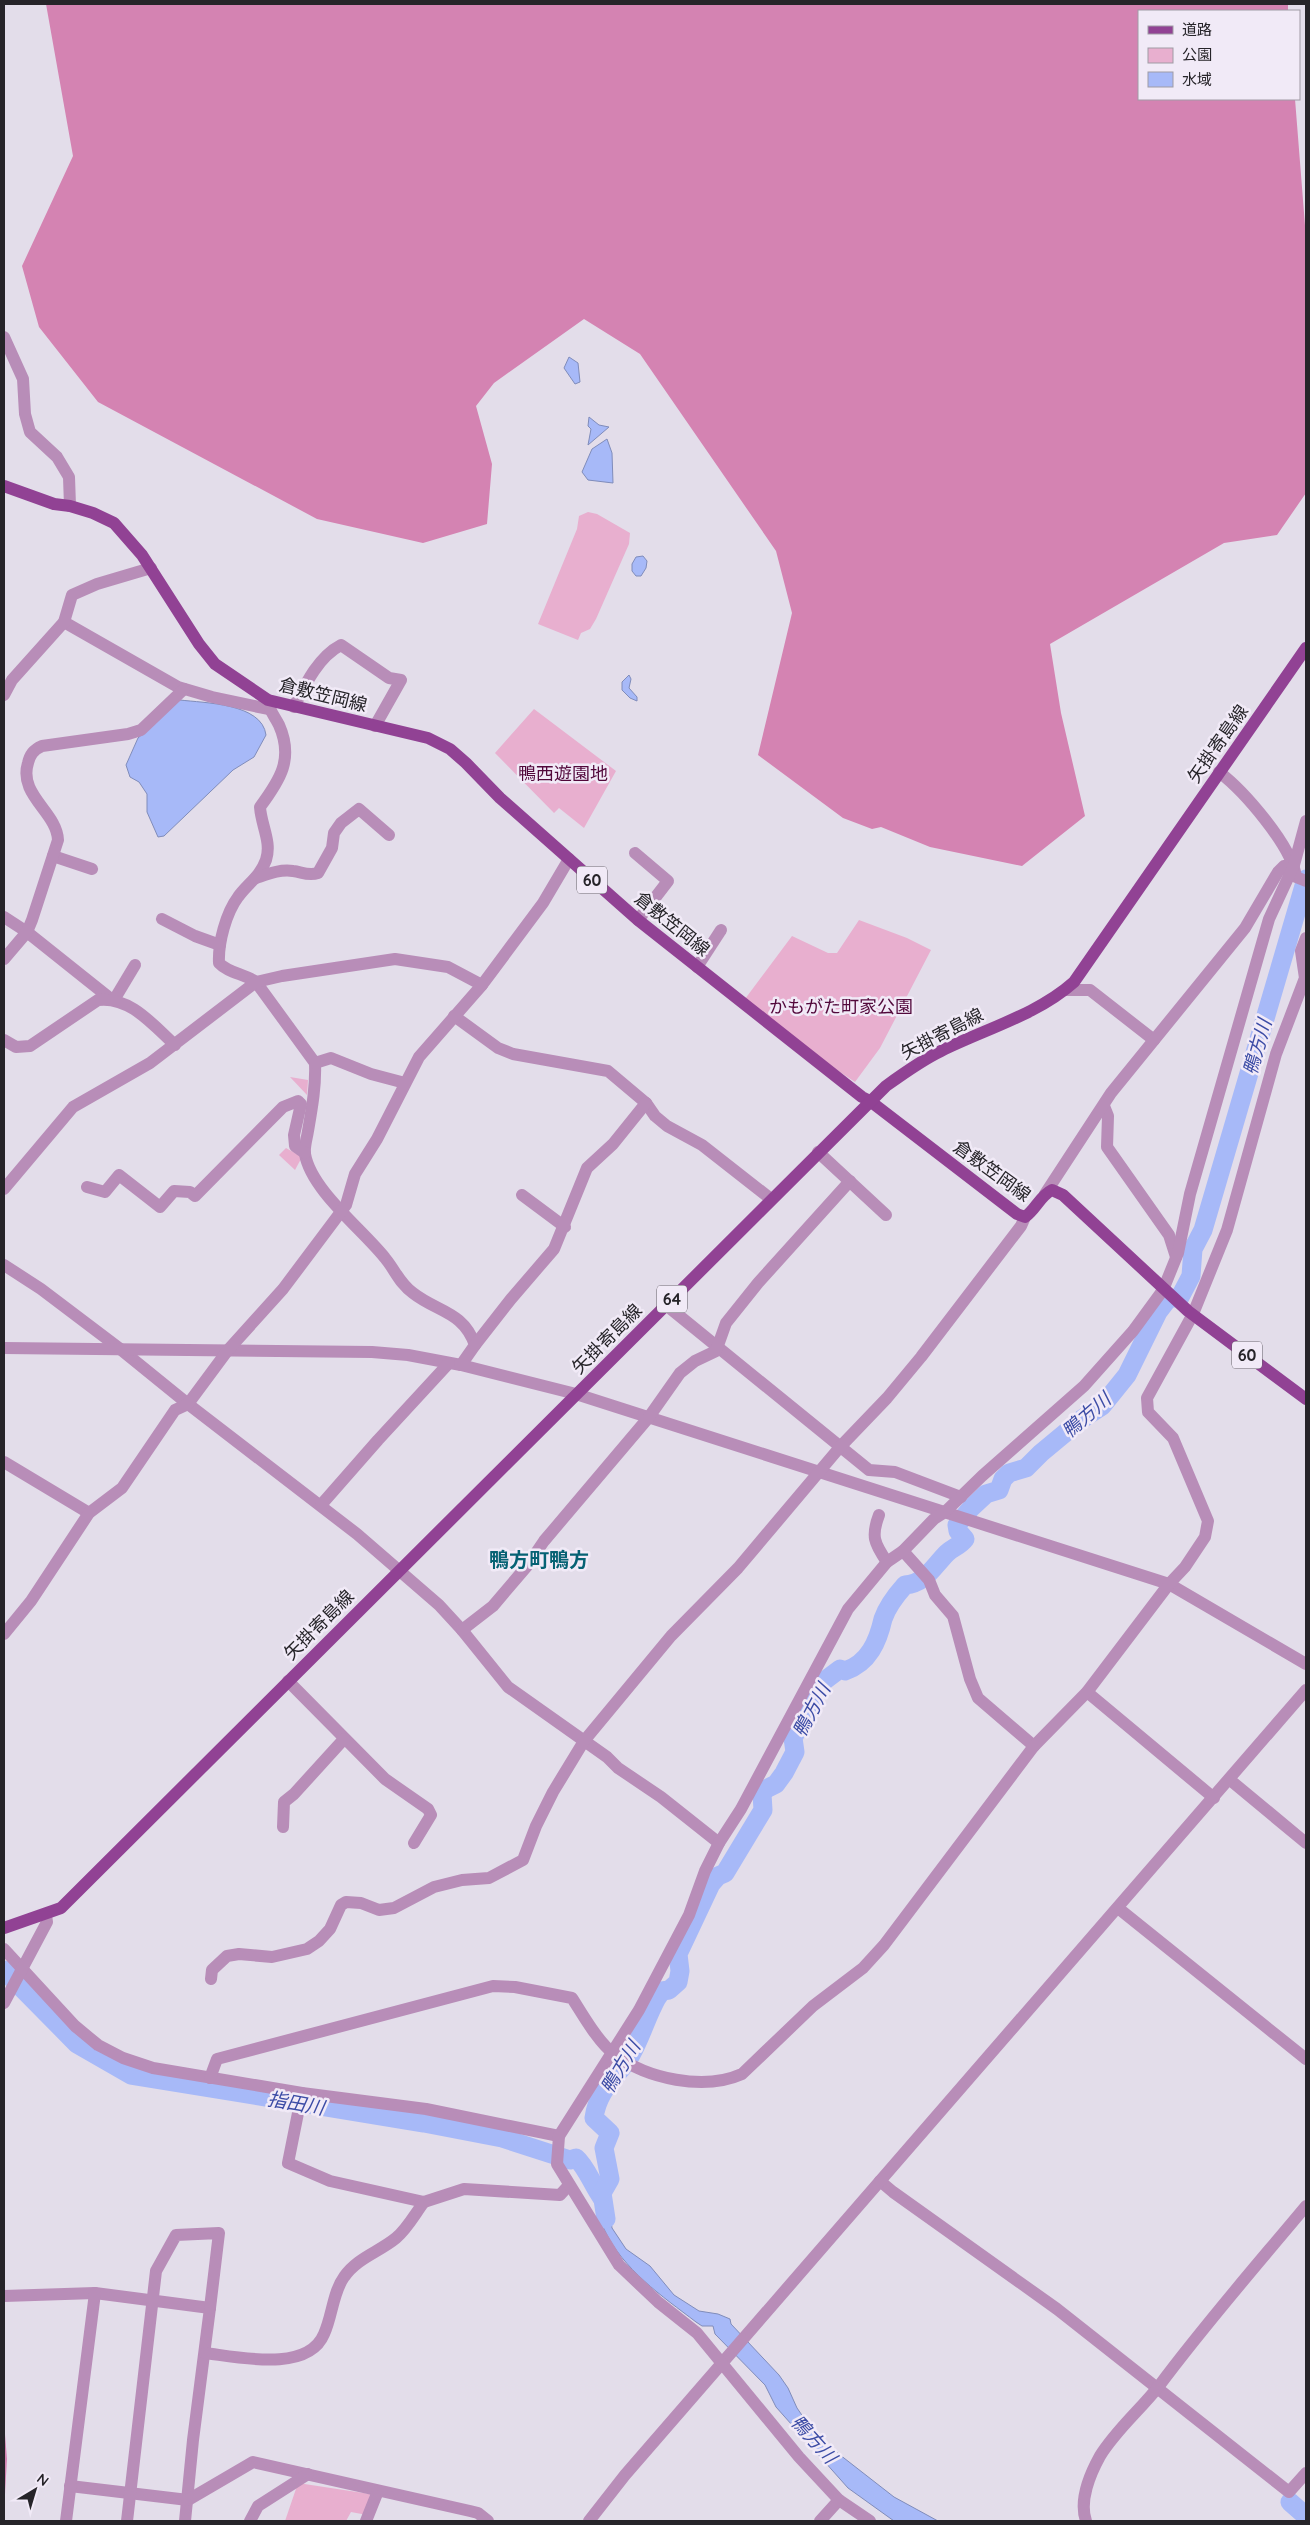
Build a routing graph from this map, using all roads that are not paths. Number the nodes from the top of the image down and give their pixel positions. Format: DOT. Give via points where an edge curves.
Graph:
graph roads {
  1 [pos="4,337"];
  2 [pos="4,486"];
  3 [pos="70,506"];
  4 [pos="151,568"];
  5 [pos="64,622"];
  6 [pos="1306,648"];
  7 [pos="184,689"];
  8 [pos="4,695"];
  9 [pos="268,705"];
  10 [pos="294,707"];
  11 [pos="375,726"];
  12 [pos="1219,772"];
  13 [pos="1306,821"];
  14 [pos="389,835"];
  15 [pos="635,853"];
  16 [pos="53,856"];
  17 [pos="569,859"];
  18 [pos="92,869"];
  19 [pos="1299,875"];
  20 [pos="256,878"];
  21 [pos="4,917"];
  22 [pos="162,919"];
  23 [pos="638,920"];
  24 [pos="721,930"];
  25 [pos="27,932"];
  26 [pos="1306,938"];
  27 [pos="220,945"];
  28 [pos="4,959"];
  29 [pos="135,965"];
  30 [pos="697,966"];
  31 [pos="1306,978"];
  32 [pos="256,982"];
  33 [pos="482,985"];
  34 [pos="1065,990"];
  35 [pos="112,1000"];
  36 [pos="454,1016"];
  37 [pos="4,1040"];
  38 [pos="1154,1040"];
  39 [pos="176,1044"];
  40 [pos="315,1063"];
  41 [pos="405,1083"];
  42 [pos="870,1101"];
  43 [pos="646,1103"];
  44 [pos="1104,1106"];
  45 [pos="818,1152"];
  46 [pos="305,1153"];
  47 [pos="850,1181"];
  48 [pos="87,1187"];
  49 [pos="4,1189"];
  50 [pos="1045,1194"];
  51 [pos="522,1195"];
  52 [pos="771,1199"];
  53 [pos="340,1212"];
  54 [pos="886,1215"];
  55 [pos="1025,1217"];
  56 [pos="565,1227"];
  57 [pos="1176,1257"];
  58 [pos="4,1265"];
  59 [pos="1163,1290"];
  60 [pos="666,1305"];
  61 [pos="1190,1313"];
  62 [pos="475,1345"];
  63 [pos="719,1347"];
  64 [pos="4,1348"];
  65 [pos="119,1348"];
  66 [pos="228,1350"];
  67 [pos="455,1364"];
  68 [pos="576,1394"];
  69 [pos="1306,1399"];
  70 [pos="188,1404"];
  71 [pos="649,1417"];
  72 [pos="840,1447"];
  73 [pos="4,1462"];
  74 [pos="820,1472"];
  75 [pos="961,1497"];
  76 [pos="321,1505"];
  77 [pos="89,1512"];
  78 [pos="945,1512"];
  79 [pos="879,1515"];
  80 [pos="903,1551"];
  81 [pos="887,1562"];
  82 [pos="401,1570"];
  83 [pos="1169,1584"];
  84 [pos="462,1630"];
  85 [pos="4,1634"];
  86 [pos="1306,1664"];
  87 [pos="288,1681"];
  88 [pos="1306,1690"];
  89 [pos="1087,1692"];
  90 [pos="344,1739"];
  91 [pos="584,1741"];
  92 [pos="1034,1746"];
  93 [pos="1230,1780"];
  94 [pos="1214,1798"];
  95 [pos="283,1826"];
  96 [pos="414,1843"];
  97 [pos="719,1843"];
  98 [pos="1306,1843"];
  99 [pos="1118,1908"];
  100 [pos="46,1915"];
  101 [pos="4,1928"];
  102 [pos="4,1949"];
  103 [pos="21,1969"];
  104 [pos="211,1980"];
  105 [pos="4,2003"];
  106 [pos="617,2056"];
  107 [pos="1306,2059"];
  108 [pos="210,2078"];
  109 [pos="302,2093"];
  110 [pos="560,2140"];
  111 [pos="880,2181"];
  112 [pos="569,2185"];
  113 [pos="424,2202"];
  114 [pos="1306,2206"];
  115 [pos="95,2293"];
  116 [pos="4,2296"];
  117 [pos="151,2300"];
  118 [pos="210,2308"];
  119 [pos="205,2354"];
  120 [pos="725,2360"];
  121 [pos="1158,2387"];
  122 [pos="1306,2473"];
  123 [pos="308,2474"];
  124 [pos="70,2486"];
  125 [pos="378,2492"];
  126 [pos="130,2495"];
  127 [pos="188,2500"];
  128 [pos="839,2500"];
  129 [pos="66,2521"];
  130 [pos="126,2521"];
  131 [pos="185,2521"];
  132 [pos="250,2521"];
  133 [pos="366,2521"];
  134 [pos="488,2521"];
  135 [pos="589,2521"];
  136 [pos="820,2521"];
  137 [pos="870,2521"];
  138 [pos="1086,2521"];
  1 -- 3 [label="street" via="23,379 25,414 30,432 57,457 69,477"];
  2 -- 3 [label="main road, 倉敷笠岡線 / 60" via="54,504"];
  3 -- 4 [label="main road, 倉敷笠岡線 / 60" via="114,523"];
  4 -- 5 [label="street" via="72,595"];
  4 -- 9 [label="main road, 倉敷笠岡線 / 60" via="215,664"];
  5 -- 7 [label="street"];
  5 -- 8 [label="street" via="12,680"];
  6 -- 12 [label="main road, 矢掛寄島線 / 64"];
  7 -- 9 [label="street"];
  7 -- 16 [label="street" via="141,730 42,746 31,754 27,766 28,783 33,796 58,831"];
  9 -- 10 [label="main road, 倉敷笠岡線 / 60"];
  9 -- 20 [label="street" via="278,724 286,757 278,782 260,808 267,846 266,858"];
  10 -- 11 [label="main road, 倉敷笠岡線 / 60"];
  10 -- 11 [label="street" via="310,677 341,645 389,678 401,680"];
  11 -- 17 [label="main road, 倉敷笠岡線 / 60" via="428,738 450,749"];
  12 -- 19 [label="street" via="1253,806 1287,850"];
  12 -- 34 [label="main road, 矢掛寄島線 / 64" via="1087,964"];
  13 -- 19 [label="street"];
  14 -- 20 [label="street" via="359,809 334,833 332,848 318,873 274,872"];
  15 -- 23 [label="street" via="668,881"];
  16 -- 18 [label="street"];
  16 -- 25 [label="street"];
  17 -- 23 [label="main road, 倉敷笠岡線 / 60"];
  17 -- 33 [label="street" via="543,903"];
  19 -- 38 [label="street" via="1284,866 1278,872 1262,902 1224,956"];
  19 -- 57 [label="street" via="1269,919 1190,1194"];
  20 -- 27 [label="street" via="232,907"];
  21 -- 25 [label="street"];
  22 -- 27 [label="street"];
  23 -- 30 [label="main road, 倉敷笠岡線 / 60"];
  24 -- 30 [label="street"];
  25 -- 28 [label="street"];
  25 -- 35 [label="street"];
  26 -- 31 [label="street" via="1301,951"];
  27 -- 32 [label="street" via="219,963 223,968"];
  29 -- 35 [label="street"];
  30 -- 42 [label="main road, 倉敷笠岡線 / 60"];
  31 -- 61 [label="street" via="1276,1054 1227,1230"];
  32 -- 33 [label="street" via="395,959 448,967"];
  32 -- 39 [label="street"];
  32 -- 40 [label="street"];
  33 -- 36 [label="street"];
  34 -- 38 [label="street" via="1090,990"];
  34 -- 42 [label="main road, 矢掛寄島線 / 64" via="918,1063"];
  35 -- 37 [label="street" via="98,1000 30,1046 16,1047"];
  35 -- 39 [label="street" via="131,1006"];
  36 -- 41 [label="street" via="419,1057"];
  36 -- 43 [label="street" via="498,1048 513,1054 608,1071"];
  38 -- 44 [label="street"];
  39 -- 49 [label="street" via="132,1074 73,1107"];
  40 -- 41 [label="street" via="331,1058"];
  40 -- 46 [label="street" via="316,1079"];
  41 -- 53 [label="street" via="355,1174 346,1205"];
  42 -- 45 [label="main road, 矢掛寄島線 / 64"];
  42 -- 55 [label="main road, 倉敷笠岡線 / 60"];
  43 -- 52 [label="street" via="667,1126 702,1145"];
  43 -- 56 [label="street" via="614,1144 587,1168"];
  44 -- 50 [label="street"];
  44 -- 57 [label="street" via="1108,1116 1107,1147 1169,1234"];
  45 -- 47 [label="street"];
  45 -- 52 [label="main road, 矢掛寄島線 / 64"];
  46 -- 48 [label="street" via="295,1146 294,1135 301,1104 298,1100 284,1107 195,1196 190,1192 174,1191 160,1207 119,1175 105,1192"];
  46 -- 53 [label="street" via="323,1189"];
  47 -- 54 [label="street"];
  47 -- 63 [label="street" via="726,1323"];
  50 -- 55 [label="main road, 倉敷笠岡線"];
  50 -- 59 [label="main road, 倉敷笠岡線 / 60" via="1052,1190 1063,1195"];
  51 -- 56 [label="street"];
  52 -- 60 [label="main road, 矢掛寄島線 / 64"];
  53 -- 62 [label="street" via="385,1258 402,1284 414,1295 453,1315 467,1327"];
  53 -- 66 [label="street" via="283,1290"];
  55 -- 72 [label="street" via="921,1357"];
  56 -- 62 [label="street" via="554,1249"];
  57 -- 59 [label="street"];
  58 -- 65 [label="street"];
  59 -- 61 [label="main road, 倉敷笠岡線 / 60"];
  59 -- 75 [label="street" via="1133,1331 1084,1386"];
  60 -- 63 [label="street"];
  60 -- 68 [label="main road, 矢掛寄島線 / 64"];
  61 -- 69 [label="main road, 倉敷笠岡線 / 60"];
  61 -- 83 [label="street" via="1147,1398 1148,1412 1173,1438 1208,1521 1205,1537"];
  62 -- 67 [label="street"];
  63 -- 71 [label="street" via="680,1373"];
  63 -- 72 [label="street"];
  64 -- 65 [label="street"];
  65 -- 66 [label="street"];
  65 -- 70 [label="street"];
  66 -- 67 [label="street" via="372,1352"];
  66 -- 70 [label="street"];
  67 -- 68 [label="street"];
  67 -- 76 [label="street" via="378,1440"];
  68 -- 71 [label="street"];
  68 -- 82 [label="main road, 矢掛寄島線 / 64"];
  70 -- 76 [label="street"];
  70 -- 77 [label="street" via="175,1410 122,1488"];
  71 -- 74 [label="street"];
  71 -- 84 [label="street" via="493,1606"];
  72 -- 74 [label="street"];
  72 -- 75 [label="street" via="869,1470 895,1472"];
  73 -- 77 [label="street"];
  74 -- 78 [label="street"];
  74 -- 91 [label="street" via="738,1568 671,1636"];
  75 -- 78 [label="street"];
  76 -- 82 [label="street"];
  77 -- 85 [label="street" via="31,1601"];
  78 -- 80 [label="street"];
  78 -- 83 [label="street"];
  79 -- 81 [label="street" via="873,1531 879,1551"];
  80 -- 81 [label="street"];
  80 -- 92 [label="street" via="929,1580 935,1595 953,1616 978,1698"];
  81 -- 97 [label="street" via="848,1608"];
  82 -- 84 [label="street"];
  82 -- 87 [label="main road, 矢掛寄島線 / 64"];
  83 -- 86 [label="street"];
  83 -- 89 [label="street"];
  84 -- 91 [label="street" via="508,1687"];
  87 -- 90 [label="street"];
  87 -- 100 [label="main road, 矢掛寄島線 / 64" via="61,1908"];
  88 -- 93 [label="street"];
  89 -- 92 [label="street"];
  89 -- 94 [label="street"];
  90 -- 95 [label="street" via="284,1802"];
  90 -- 96 [label="street" via="384,1779 428,1810 431,1815"];
  91 -- 97 [label="street"];
  91 -- 104 [label="street" via="553,1792 523,1860 489,1878 434,1887 394,1908 379,1910 361,1903 346,1902 341,1905 330,1929 307,1949 272,1957 227,1956 212,1970"];
  92 -- 106 [label="street" via="884,1945 863,1968 812,2006 742,2074 728,2080 696,2082 649,2073"];
  93 -- 94 [label="street"];
  93 -- 98 [label="street"];
  94 -- 99 [label="street"];
  97 -- 106 [label="street" via="689,1915"];
  99 -- 107 [label="street"];
  99 -- 111 [label="street"];
  100 -- 101 [label="main road, 矢掛寄島線 / 64"];
  100 -- 103 [label="street" via="47,1922"];
  102 -- 103 [label="street"];
  103 -- 105 [label="street"];
  103 -- 108 [label="street" via="98,2045 153,2068"];
  106 -- 108 [label="street" via="572,1998 493,1986 217,2059"];
  106 -- 110 [label="street"];
  108 -- 109 [label="street"];
  109 -- 110 [label="street" via="426,2109"];
  109 -- 113 [label="street" via="288,2163 330,2181"];
  110 -- 112 [label="street" via="557,2164"];
  111 -- 120 [label="street"];
  111 -- 121 [label="street" via="1057,2309"];
  112 -- 113 [label="street" via="560,2195 464,2189"];
  112 -- 120 [label="street" via="619,2265"];
  113 -- 119 [label="street" via="397,2238 355,2264 343,2278 324,2336 314,2349 296,2358 267,2360"];
  114 -- 121 [label="street" via="1178,2358"];
  115 -- 116 [label="street"];
  115 -- 117 [label="street"];
  115 -- 124 [label="street"];
  117 -- 118 [label="street"];
  117 -- 118 [label="street" via="156,2271 176,2236 219,2233"];
  117 -- 126 [label="street"];
  118 -- 119 [label="street"];
  119 -- 127 [label="street"];
  120 -- 128 [label="street" via="799,2457"];
  120 -- 135 [label="street"];
  121 -- 122 [label="street" via="1289,2492"];
  121 -- 138 [label="street" via="1100,2457 1084,2500"];
  123 -- 125 [label="street"];
  123 -- 127 [label="street" via="253,2462"];
  123 -- 132 [label="street" via="258,2506"];
  124 -- 126 [label="street"];
  124 -- 129 [label="street"];
  125 -- 133 [label="street"];
  125 -- 134 [label="street" via="478,2513"];
  126 -- 127 [label="street"];
  126 -- 130 [label="street"];
  127 -- 131 [label="street"];
  128 -- 136 [label="street"];
  128 -- 137 [label="street"];
}
